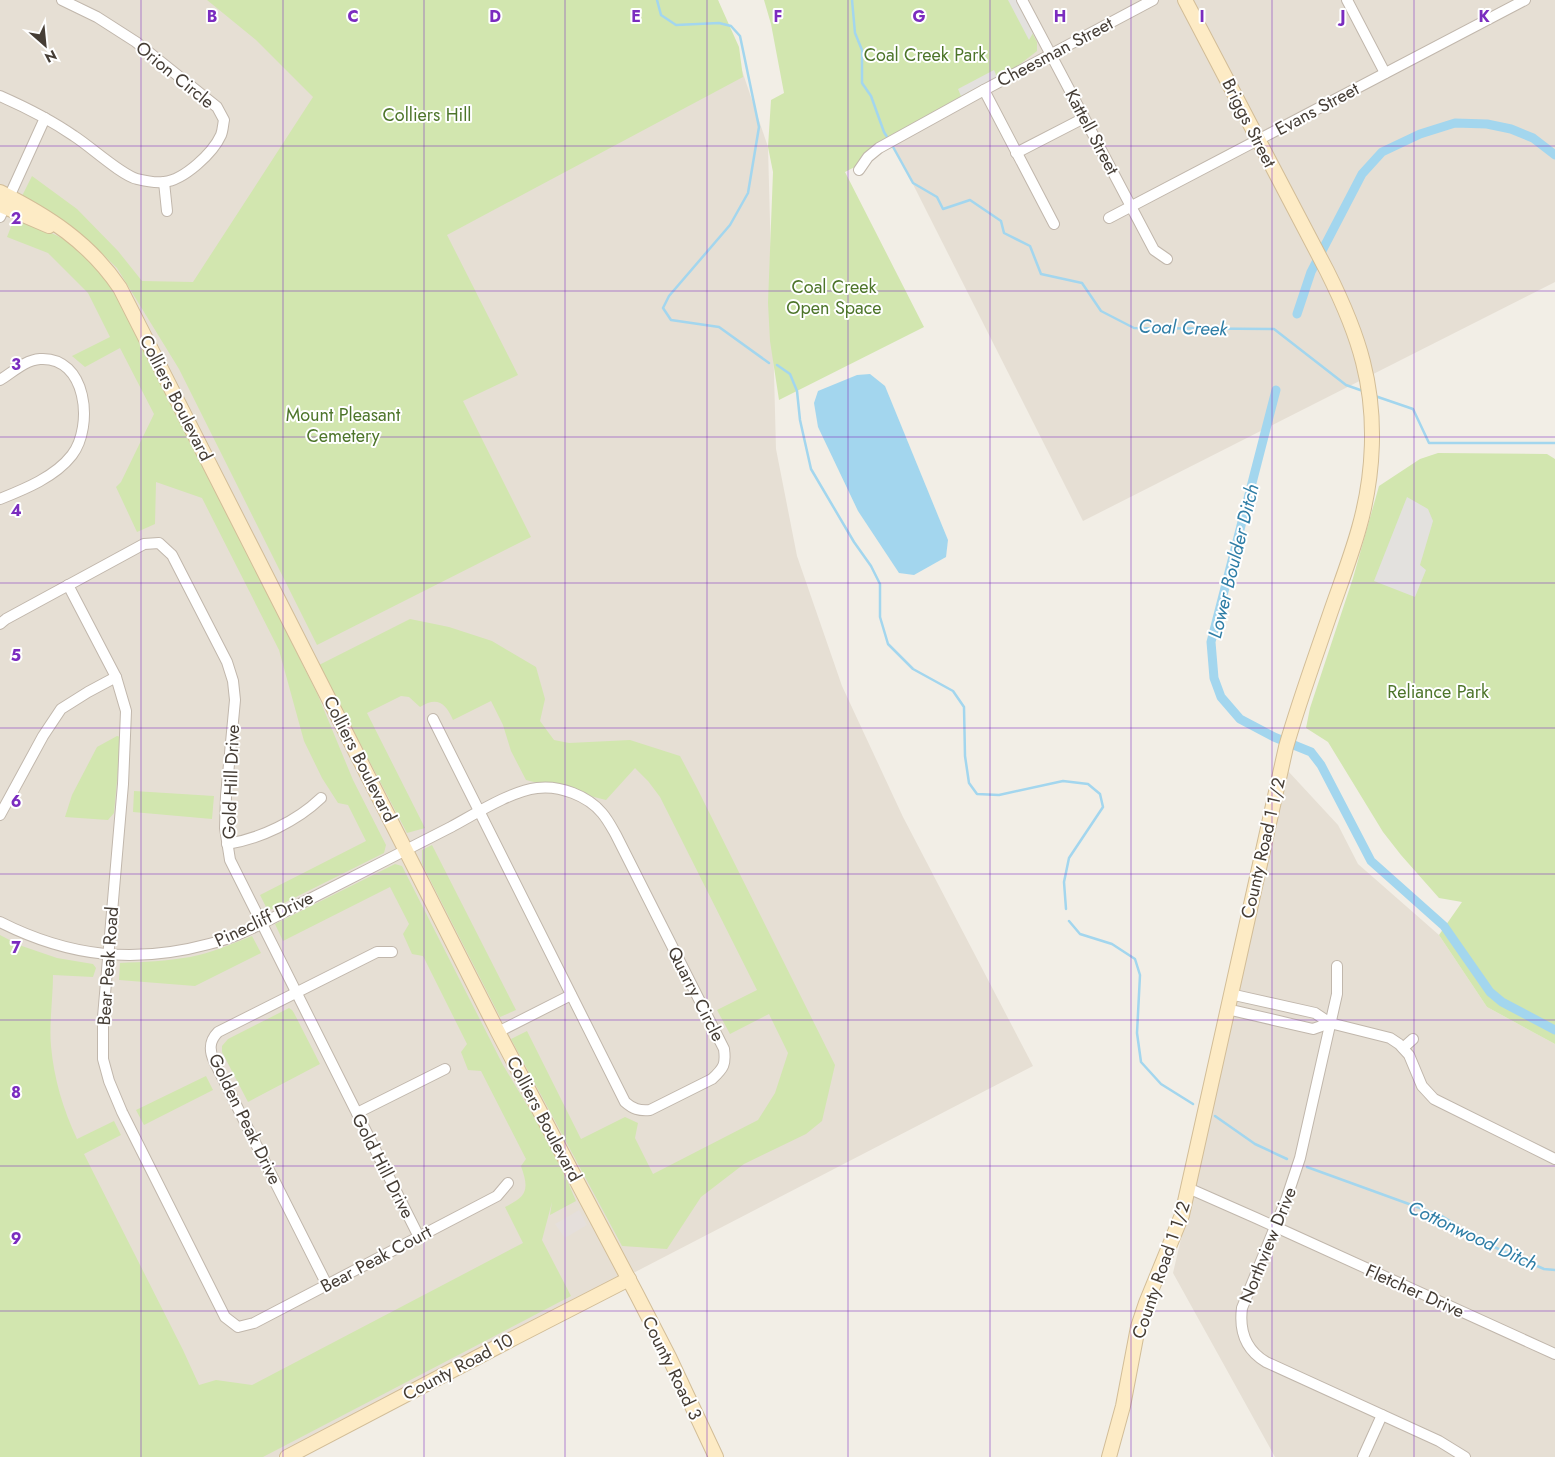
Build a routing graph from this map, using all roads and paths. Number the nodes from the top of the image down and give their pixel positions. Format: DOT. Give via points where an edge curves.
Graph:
graph roads {
  1 [pos="62,0"];
  2 [pos="1022,0"];
  3 [pos="1153,0"];
  4 [pos="1185,0"];
  5 [pos="1347,0"];
  6 [pos="1525,0"];
  7 [pos="1509,4"];
  8 [pos="1051,54"];
  9 [pos="1385,73"];
  10 [pos="984,90"];
  11 [pos="0,96"];
  12 [pos="45,118"];
  13 [pos="1084,118"];
  14 [pos="1258,141"];
  15 [pos="1016,153"];
  16 [pos="858,170"];
  17 [pos="164,182"];
  18 [pos="3,204"];
  19 [pos="1130,207"];
  20 [pos="167,212"];
  21 [pos="1109,218"];
  22 [pos="1054,224"];
  23 [pos="1313,245"];
  24 [pos="1167,259"];
  25 [pos="0,380"];
  26 [pos="0,499"];
  27 [pos="68,585"];
  28 [pos="0,624"];
  29 [pos="116,677"];
  30 [pos="433,720"];
  31 [pos="321,798"];
  32 [pos="480,812"];
  33 [pos="0,815"];
  34 [pos="227,844"];
  35 [pos="405,850"];
  36 [pos="0,922"];
  37 [pos="261,923"];
  38 [pos="392,952"];
  39 [pos="108,955"];
  40 [pos="1337,966"];
  41 [pos="296,992"];
  42 [pos="1230,994"];
  43 [pos="571,995"];
  44 [pos="1227,1009"];
  45 [pos="1330,1023"];
  46 [pos="498,1032"];
  47 [pos="1413,1039"];
  48 [pos="1403,1048"];
  49 [pos="445,1069"];
  50 [pos="356,1113"];
  51 [pos="1555,1159"];
  52 [pos="508,1183"];
  53 [pos="1188,1188"];
  54 [pos="1275,1227"];
  55 [pos="419,1237"];
  56 [pos="629,1279"];
  57 [pos="327,1285"];
  58 [pos="238,1327"];
  59 [pos="1555,1354"];
  60 [pos="1382,1415"];
  61 [pos="287,1457"];
  62 [pos="716,1457"];
  63 [pos="1109,1457"];
  64 [pos="1363,1457"];
  65 [pos="1464,1457"];
  1 -- 17 [label="street, Orion Circle" via="136,42 217,108 224,120 221,134 204,158 194,168"];
  2 -- 8 [label="street, Kattell Street"];
  3 -- 8 [label="street, Cheesman Street"];
  4 -- 14 [label="street, Briggs Street"];
  5 -- 9 [label="street"];
  6 -- 7 [label="street, Evans Street"];
  7 -- 9 [label="street, Evans Street"];
  8 -- 10 [label="street, Cheesman Street"];
  8 -- 13 [label="street, Kattell Street"];
  9 -- 14 [label="street, Evans Street"];
  10 -- 15 [label="street"];
  10 -- 16 [label="street, Cheesman Street" via="880,148"];
  11 -- 12 [label="street"];
  12 -- 17 [label="street" via="74,135 126,174"];
  12 -- 18 [label="street"];
  13 -- 15 [label="street"];
  13 -- 19 [label="street, Kattell Street"];
  14 -- 19 [label="street, Evans Street"];
  14 -- 23 [label="street, Briggs Street"];
  15 -- 22 [label="street"];
  17 -- 20 [label="street"];
  18 -- 35 [label="street, Colliers Boulevard" via="62,227 111,275"];
  19 -- 21 [label="street, Evans Street"];
  19 -- 24 [label="street, Kattell Street" via="1154,250"];
  23 -- 42 [label="street, County Road 1 1/2" via="1350,322 1367,379 1372,435 1369,482 1360,526 1288,741"];
  25 -- 26 [label="street" via="27,361 56,361 70,371 78,385 83,396 85,421 78,444 63,464 31,485"];
  27 -- 28 [label="street, Gold Hill Drive"];
  27 -- 29 [label="street, Bear Peak Road"];
  27 -- 34 [label="street, Gold Hill Drive" via="144,544 159,543 172,555 227,662 233,681 235,700 226,796"];
  29 -- 33 [label="street" via="61,709"];
  29 -- 39 [label="street, Bear Peak Road" via="126,711"];
  30 -- 32 [label="street"];
  31 -- 34 [label="street" via="308,811 258,837"];
  32 -- 35 [label="street, Quarry Circle"];
  32 -- 43 [label="street, Quarry Circle"];
  32 -- 43 [label="street, Quarry Circle" via="537,788 566,791 592,803 602,813 724,1049 726,1062 712,1079 650,1110 632,1108 625,1102"];
  34 -- 37 [label="street, Gold Hill Drive" via="230,860"];
  35 -- 37 [label="street, Pinecliff Drive"];
  35 -- 46 [label="street, Colliers Boulevard"];
  36 -- 39 [label="street, Pinecliff Drive" via="46,942"];
  37 -- 39 [label="street, Pinecliff Drive" via="210,944 168,953"];
  37 -- 41 [label="street, Gold Hill Drive"];
  38 -- 41 [label="street, Golden Peak Drive" via="377,952"];
  39 -- 58 [label="street, Bear Peak Road" via="103,1059 109,1081 225,1317"];
  40 -- 45 [label="street, Northview Drive" via="1337,994"];
  41 -- 50 [label="street, Gold Hill Drive"];
  41 -- 57 [label="street, Golden Peak Drive" via="218,1032 210,1051"];
  42 -- 44 [label="street, County Road 1 1/2"];
  42 -- 45 [label="street" via="1315,1013"];
  43 -- 46 [label="street"];
  44 -- 45 [label="street" via="1313,1029"];
  44 -- 53 [label="street, County Road 1 1/2"];
  45 -- 48 [label="street" via="1386,1037"];
  45 -- 54 [label="street, Northview Drive" via="1300,1158"];
  46 -- 56 [label="street, Colliers Boulevard"];
  47 -- 48 [label="street"];
  48 -- 51 [label="street" via="1422,1086 1434,1099"];
  49 -- 50 [label="street"];
  50 -- 55 [label="street, Gold Hill Drive"];
  52 -- 55 [label="street, Bear Peak Court" via="497,1196"];
  53 -- 54 [label="street, Fletcher Drive"];
  53 -- 63 [label="street, County Road 1 1/2" via="1182,1215 1138,1327 1123,1406"];
  54 -- 59 [label="street, Fletcher Drive"];
  54 -- 60 [label="street, Northview Drive" via="1242,1308 1241,1325 1246,1341 1266,1362"];
  55 -- 57 [label="street, Bear Peak Court"];
  56 -- 61 [label="street, County Road 10"];
  56 -- 62 [label="street, County Road 3"];
  57 -- 58 [label="street, Bear Peak Court" via="254,1323"];
  60 -- 64 [label="street"];
  60 -- 65 [label="street, Northview Drive" via="1439,1441"];
}
